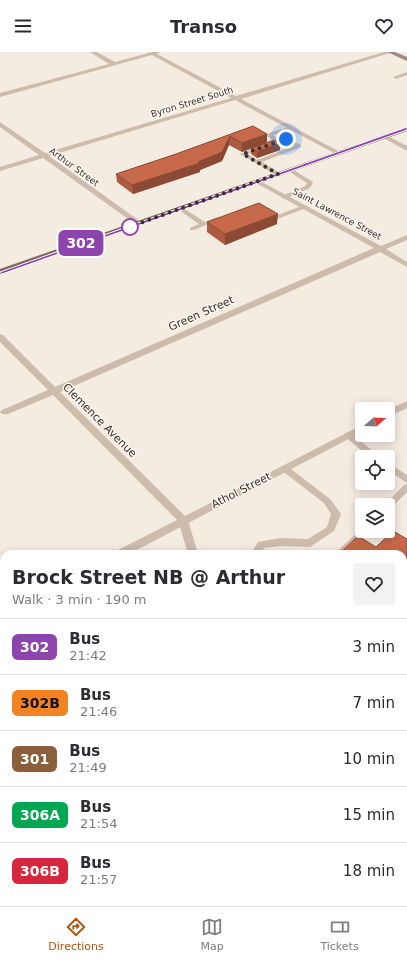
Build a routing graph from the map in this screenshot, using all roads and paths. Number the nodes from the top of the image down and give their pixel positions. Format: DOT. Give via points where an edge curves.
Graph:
graph roads {
  1 [pos="93,52"];
  2 [pos="390,52"];
  3 [pos="156,53"];
  4 [pos="407,59"];
  5 [pos="114,64"];
  6 [pos="407,73"];
  7 [pos="396,77"];
  8 [pos="0,95"];
  9 [pos="236,98"];
  10 [pos="0,124"];
  11 [pos="291,128"];
  12 [pos="407,129"];
  13 [pos="384,136"];
  14 [pos="281,143"];
  15 [pos="407,148"];
  16 [pos="338,153"];
  17 [pos="44,156"];
  18 [pos="256,162"];
  19 [pos="0,169"];
  20 [pos="290,170"];
  21 [pos="278,174"];
  22 [pos="258,182"];
  23 [pos="284,197"];
  24 [pos="304,207"];
  25 [pos="182,209"];
  26 [pos="264,209"];
  27 [pos="224,217"];
  28 [pos="138,224"];
  29 [pos="204,224"];
  30 [pos="192,229"];
  31 [pos="407,237"];
  32 [pos="381,248"];
  33 [pos="407,265"];
  34 [pos="0,272"];
  35 [pos="0,337"];
  36 [pos="55,391"];
  37 [pos="407,404"];
  38 [pos="395,410"];
  39 [pos="6,412"];
  40 [pos="355,432"];
  41 [pos="348,435"];
  42 [pos="367,450"];
  43 [pos="284,468"];
  44 [pos="395,471"];
  45 [pos="407,480"];
  46 [pos="407,487"];
  47 [pos="395,499"];
  48 [pos="183,520"];
  49 [pos="355,538"];
  50 [pos="127,550"];
  51 [pos="192,550"];
  52 [pos="258,550"];
  53 [pos="343,550"];
  1 -- 5 [label="street"];
  2 -- 4 [label="street"];
  2 -- 9 [label="street, Byron Street South"];
  3 -- 5 [label="street"];
  3 -- 9 [label="street"];
  5 -- 8 [label="street"];
  6 -- 7 [label="lane"];
  9 -- 11 [label="street"];
  9 -- 17 [label="street, Byron Street South"];
  10 -- 17 [label="street, Arthur Street"];
  11 -- 14 [label="lane" via="268,135"];
  11 -- 16 [label="street"];
  12 -- 13 [label="main road"];
  13 -- 15 [label="street"];
  13 -- 16 [label="main road"];
  14 -- 18 [label="lane" via="243,154"];
  14 -- 18 [label="lane" via="286,139 299,146"];
  16 -- 20 [label="main road"];
  17 -- 19 [label="street, Byron Street South"];
  17 -- 28 [label="street, Arthur Street"];
  18 -- 21 [label="lane"];
  20 -- 21 [label="main road"];
  20 -- 23 [label="lane" via="310,182 308,187"];
  21 -- 22 [label="main road"];
  22 -- 23 [label="street, Saint Lawrence Street"];
  22 -- 25 [label="main road"];
  23 -- 24 [label="street, Saint Lawrence Street"];
  24 -- 26 [label="lane" via="277,217"];
  24 -- 32 [label="street, Saint Lawrence Street"];
  25 -- 28 [label="main road"];
  25 -- 29 [label="lane"];
  27 -- 29 [label="lane"];
  28 -- 34 [label="main road"];
  29 -- 30 [label="lane"];
  31 -- 32 [label="street, Green Street"];
  32 -- 33 [label="street, Saint Lawrence Street"];
  32 -- 36 [label="street, Green Street"];
  35 -- 36 [label="street, Clemence Avenue"];
  36 -- 39 [label="street, Green Street"];
  36 -- 48 [label="street, Clemence Avenue"];
  37 -- 38 [label="street"];
  40 -- 41 [label="street, Athol Street"];
  41 -- 42 [label="lane"];
  41 -- 43 [label="street, Athol Street"];
  43 -- 48 [label="street, Athol Street"];
  43 -- 52 [label="lane" via="327,501 336,514 331,529 310,543 281,542 261,545"];
  44 -- 45 [label="lane"];
  46 -- 47 [label="lane"];
  48 -- 50 [label="street, Athol Street"];
  48 -- 51 [label="lane"];
  49 -- 53 [label="lane"];
}
